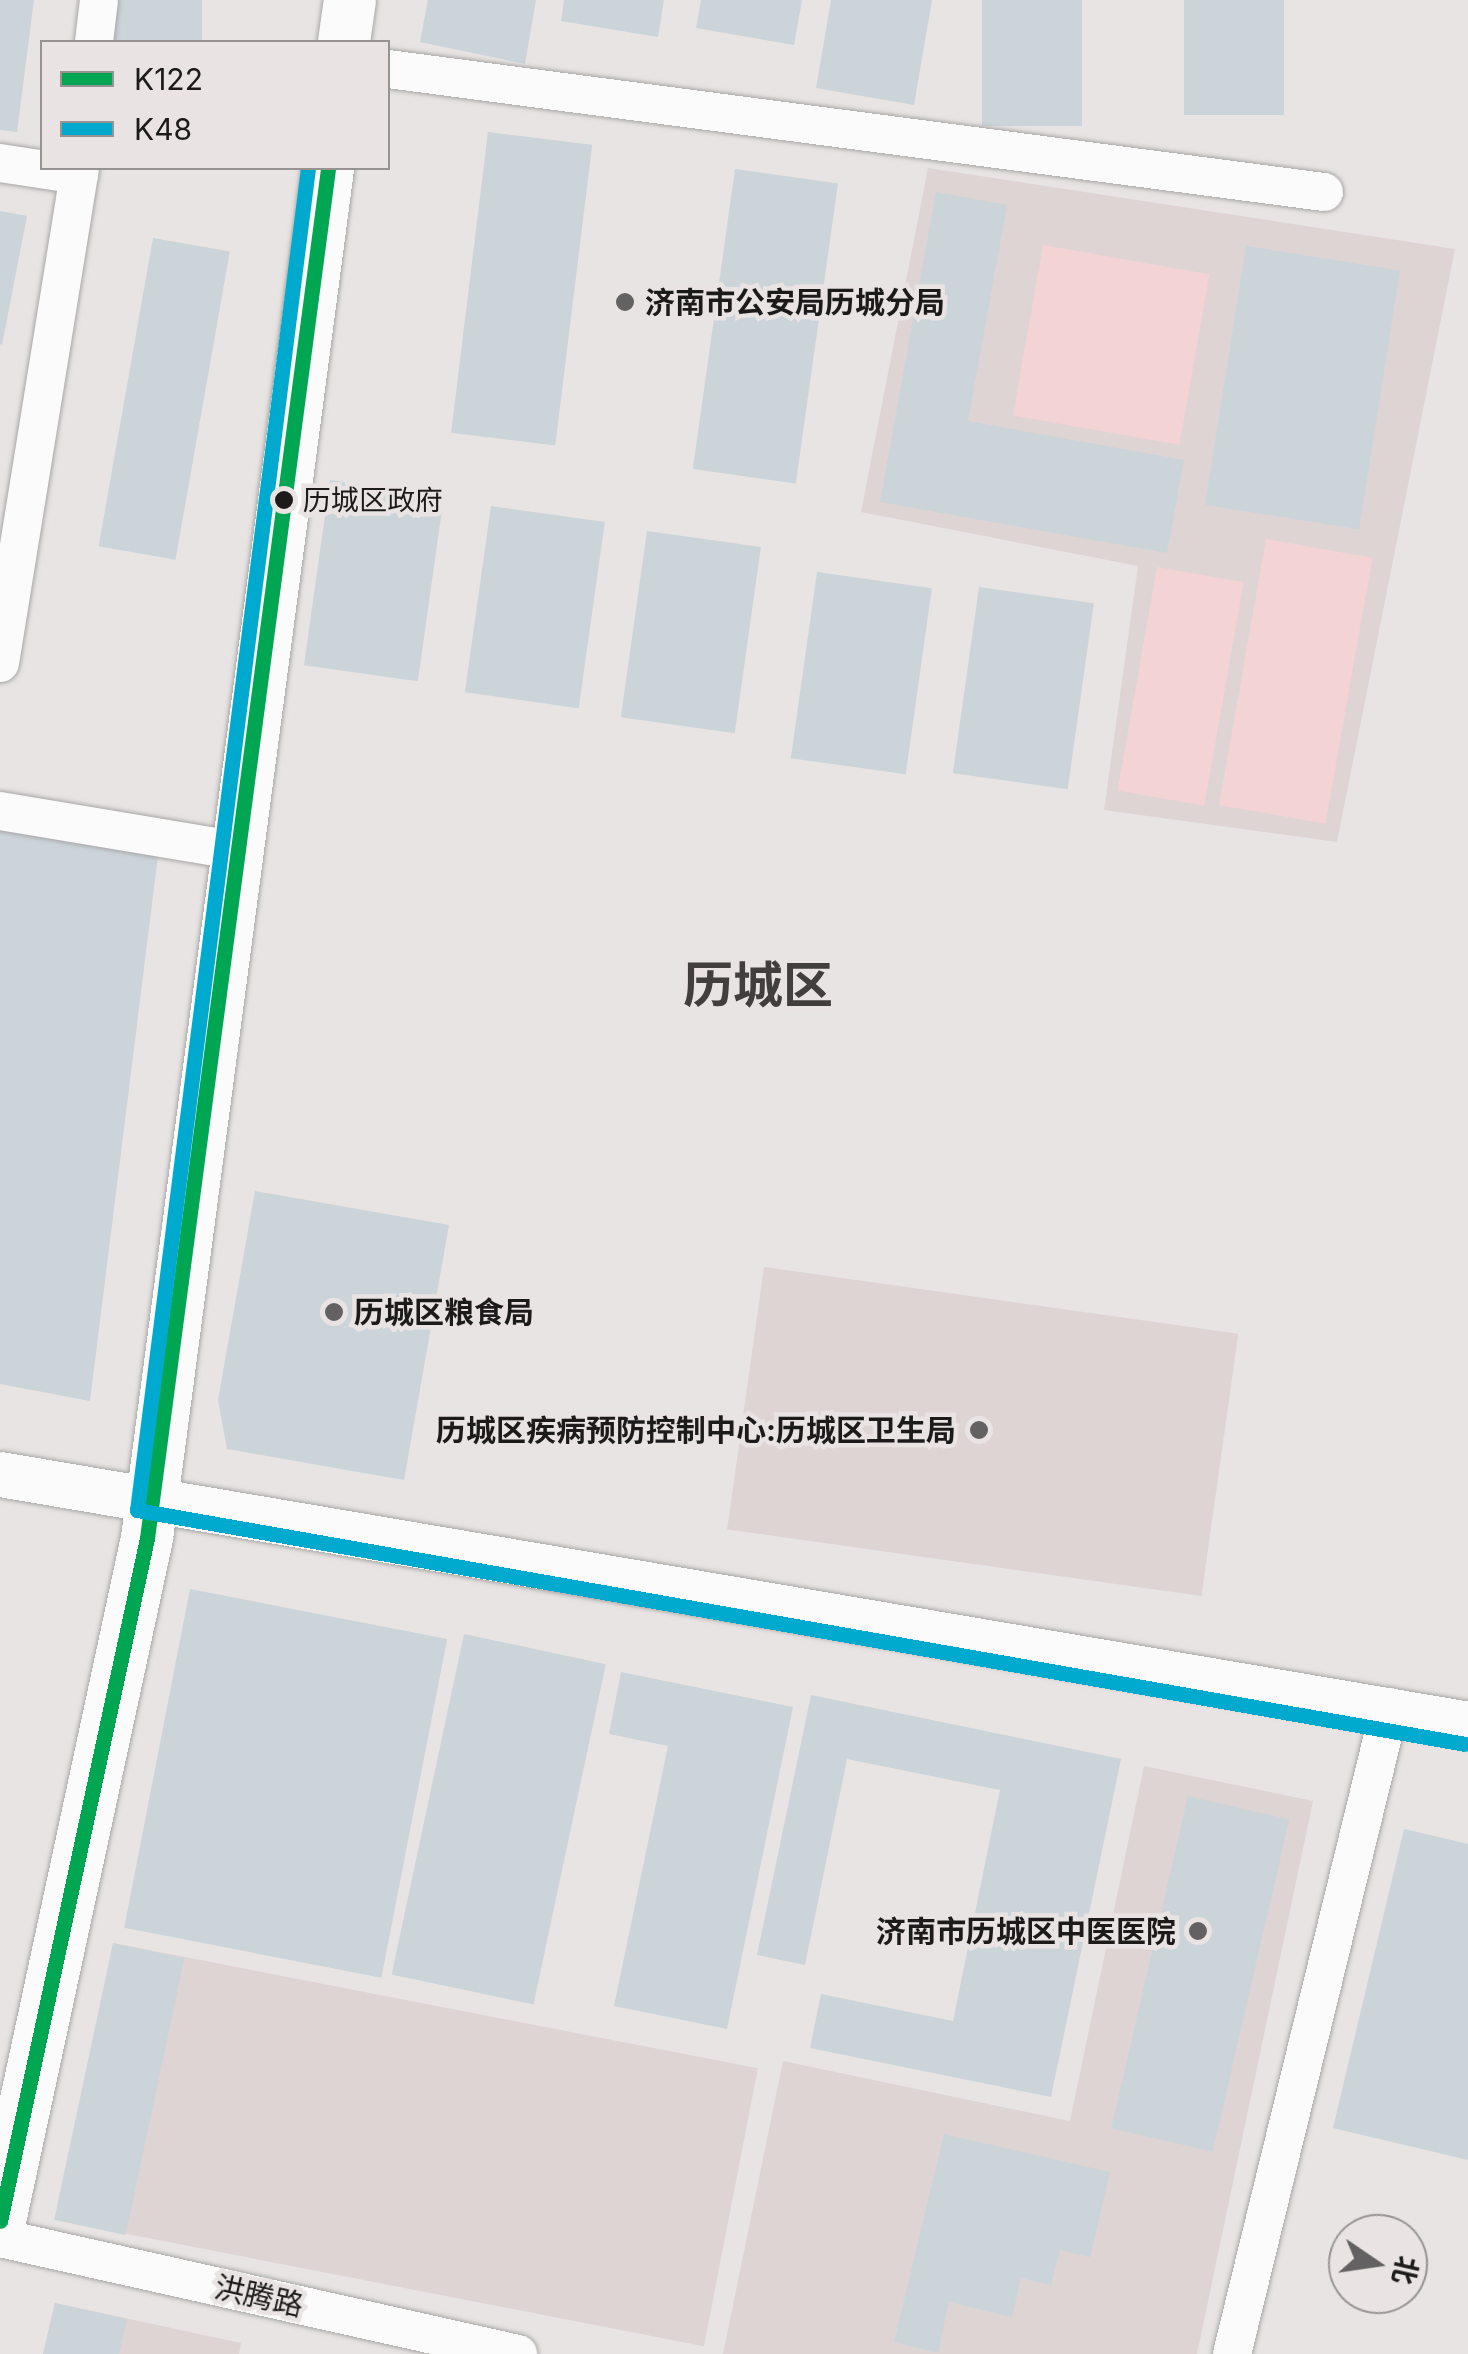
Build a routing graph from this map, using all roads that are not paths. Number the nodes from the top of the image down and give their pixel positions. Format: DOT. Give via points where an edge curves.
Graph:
graph roads {
  1 [pos="99,0"];
  2 [pos="331,0"];
  3 [pos="350,0"];
  4 [pos="94,40"];
  5 [pos="325,40"];
  6 [pos="344,40"];
  7 [pos="390,68"];
  8 [pos="0,163"];
  9 [pos="40,168"];
  10 [pos="309,170"];
  11 [pos="328,170"];
  12 [pos="80,172"];
  13 [pos="1324,192"];
  14 [pos="0,663"];
  15 [pos="0,812"];
  16 [pos="230,850"];
  17 [pos="0,1474"];
  18 [pos="145,1497"];
  19 [pos="1390,1707"];
  20 [pos="1468,1724"];
  21 [pos="0,2138"];
  22 [pos="0,2221"];
  23 [pos="0,2238"];
  24 [pos="518,2354"];
  25 [pos="1232,2354"];
  1 -- 4 [label="street"];
  2 -- 5 [label="main road"];
  3 -- 6 [label="main road"];
  7 -- 13 [label="street"];
  8 -- 9 [label="street"];
  10 -- 16 [label="main road"];
  11 -- 16 [label="main road"];
  12 -- 14 [label="street"];
  15 -- 16 [label="street"];
  16 -- 18 [label="main road"];
  17 -- 18 [label="street"];
  18 -- 19 [label="street"];
  18 -- 21 [label="main road"];
  18 -- 22 [label="main road"];
  19 -- 20 [label="street"];
  19 -- 25 [label="street"];
  23 -- 24 [label="street, 洪腾路"];
}
